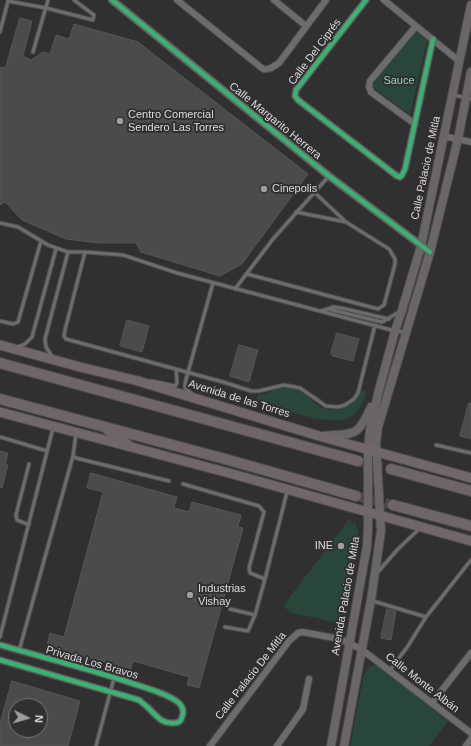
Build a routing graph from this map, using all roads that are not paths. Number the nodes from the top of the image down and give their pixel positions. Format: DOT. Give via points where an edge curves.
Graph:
graph roads {
  1 [pos="48,0"];
  2 [pos="74,0"];
  3 [pos="112,0"];
  4 [pos="176,0"];
  5 [pos="274,0"];
  6 [pos="326,0"];
  7 [pos="366,0"];
  8 [pos="384,0"];
  9 [pos="471,5"];
  10 [pos="46,8"];
  11 [pos="306,26"];
  12 [pos="416,26"];
  13 [pos="0,32"];
  14 [pos="433,39"];
  15 [pos="33,52"];
  16 [pos="459,61"];
  17 [pos="471,72"];
  18 [pos="452,95"];
  19 [pos="468,98"];
  20 [pos="415,124"];
  21 [pos="443,136"];
  22 [pos="458,139"];
  23 [pos="471,142"];
  24 [pos="329,176"];
  25 [pos="314,192"];
  26 [pos="296,212"];
  27 [pos="0,222"];
  28 [pos="346,222"];
  29 [pos="41,241"];
  30 [pos="421,246"];
  31 [pos="56,249"];
  32 [pos="68,252"];
  33 [pos="85,252"];
  34 [pos="430,252"];
  35 [pos="247,274"];
  36 [pos="213,283"];
  37 [pos="235,289"];
  38 [pos="402,310"];
  39 [pos="321,311"];
  40 [pos="0,321"];
  41 [pos="375,325"];
  42 [pos="395,330"];
  43 [pos="405,332"];
  44 [pos="0,344"];
  45 [pos="14,348"];
  46 [pos="54,359"];
  47 [pos="0,363"];
  48 [pos="176,369"];
  49 [pos="187,372"];
  50 [pos="138,382"];
  51 [pos="379,390"];
  52 [pos="0,399"];
  53 [pos="199,400"];
  54 [pos="0,412"];
  55 [pos="54,426"];
  56 [pos="104,426"];
  57 [pos="76,432"];
  58 [pos="319,436"];
  59 [pos="0,437"];
  60 [pos="436,445"];
  61 [pos="129,446"];
  62 [pos="47,451"];
  63 [pos="373,451"];
  64 [pos="471,454"];
  65 [pos="73,456"];
  66 [pos="358,461"];
  67 [pos="29,464"];
  68 [pos="391,469"];
  69 [pos="471,478"];
  70 [pos="169,481"];
  71 [pos="183,484"];
  72 [pos="288,490"];
  73 [pos="471,491"];
  74 [pos="356,496"];
  75 [pos="392,505"];
  76 [pos="368,512"];
  77 [pos="380,515"];
  78 [pos="29,525"];
  79 [pos="422,526"];
  80 [pos="471,526"];
  81 [pos="471,541"];
  82 [pos="471,560"];
  83 [pos="374,575"];
  84 [pos="265,579"];
  85 [pos="371,600"];
  86 [pos="230,609"];
  87 [pos="255,615"];
  88 [pos="426,617"];
  89 [pos="225,627"];
  90 [pos="0,638"];
  91 [pos="349,643"];
  92 [pos="0,645"];
  93 [pos="361,649"];
  94 [pos="19,651"];
  95 [pos="471,653"];
  96 [pos="0,660"];
  97 [pos="390,670"];
  98 [pos="114,677"];
  99 [pos="309,679"];
  100 [pos="111,692"];
  101 [pos="432,703"];
  102 [pos="471,734"];
  103 [pos="471,739"];
  104 [pos="96,746"];
  105 [pos="210,746"];
  106 [pos="277,746"];
  107 [pos="331,746"];
  108 [pos="344,746"];
  109 [pos="466,746"];
  1 -- 10 [label="lane"];
  2 -- 10 [label="lane" via="94,15 94,20"];
  3 -- 24 [label="street, Calle Margarito Herrera"];
  4 -- 11 [label="street" via="263,69 269,69 279,63"];
  5 -- 11 [label="street"];
  6 -- 11 [label="street"];
  7 -- 20 [label="street, Calle Del Ciprés" via="296,90 295,96 394,175 400,177 404,173"];
  8 -- 12 [label="street"];
  9 -- 16 [label="main road, Calle Palacio de Mitla"];
  10 -- 13 [label="lane" via="8,1"];
  10 -- 15 [label="lane"];
  12 -- 14 [label="street"];
  12 -- 20 [label="street" via="368,84 371,92"];
  14 -- 16 [label="street"];
  14 -- 20 [label="street"];
  16 -- 18 [label="main road, Calle Palacio de Mitla"];
  17 -- 19 [label="main road, Calle Palacio de Mitla"];
  18 -- 19 [label="lane"];
  18 -- 21 [label="main road, Calle Palacio de Mitla"];
  19 -- 22 [label="main road, Calle Palacio de Mitla"];
  21 -- 22 [label="street"];
  21 -- 30 [label="main road, Calle Palacio de Mitla"];
  22 -- 23 [label="street"];
  22 -- 34 [label="main road, Calle Palacio de Mitla"];
  24 -- 25 [label="lane"];
  24 -- 30 [label="street, Calle Margarito Herrera"];
  25 -- 26 [label="lane"];
  25 -- 28 [label="lane"];
  26 -- 28 [label="lane"];
  26 -- 35 [label="lane"];
  27 -- 29 [label="lane" via="18,227"];
  28 -- 35 [label="lane" via="389,249 395,259 384,305 378,309"];
  29 -- 31 [label="lane"];
  29 -- 40 [label="lane" via="18,322 13,324"];
  30 -- 34 [label="street, Calle Margarito Herrera"];
  30 -- 38 [label="main road, Calle Palacio de Mitla"];
  31 -- 32 [label="lane"];
  31 -- 45 [label="lane" via="32,337 25,344"];
  32 -- 33 [label="lane"];
  32 -- 46 [label="lane" via="45,339 46,347"];
  33 -- 36 [label="lane" via="123,255"];
  33 -- 48 [label="lane" via="64,336 66,339"];
  34 -- 43 [label="main road, Calle Palacio de Mitla"];
  35 -- 37 [label="lane"];
  36 -- 37 [label="lane"];
  36 -- 49 [label="lane"];
  37 -- 39 [label="lane"];
  38 -- 39 [label="lane" via="382,322 328,309"];
  38 -- 42 [label="main road, Calle Palacio de Mitla"];
  39 -- 41 [label="lane"];
  41 -- 42 [label="lane"];
  41 -- 49 [label="lane" via="358,393 354,399 338,407 326,406 300,388 288,385 251,391"];
  42 -- 43 [label="lane"];
  42 -- 51 [label="main road, Calle Palacio de Mitla"];
  43 -- 63 [label="main road, Calle Palacio de Mitla"];
  44 -- 45 [label="main road, Avenida de las Torres"];
  45 -- 46 [label="main road, Avenida de las Torres"];
  46 -- 50 [label="main road, Avenida de las Torres"];
  47 -- 66 [label="highway"];
  48 -- 49 [label="lane"];
  48 -- 50 [label="lane" via="175,386 155,381"];
  49 -- 53 [label="lane" via="185,388"];
  50 -- 53 [label="main road, Avenida de las Torres"];
  51 -- 58 [label="main road" via="364,423 354,434"];
  51 -- 63 [label="main road, Calle Palacio de Mitla" via="370,430"];
  52 -- 56 [label="highway"];
  53 -- 58 [label="main road, Avenida de las Torres"];
  54 -- 55 [label="main road"];
  55 -- 57 [label="main road"];
  55 -- 62 [label="lane"];
  56 -- 61 [label="highway"];
  56 -- 74 [label="highway"];
  57 -- 61 [label="main road"];
  57 -- 65 [label="lane"];
  58 -- 63 [label="main road, Avenida de las Torres"];
  59 -- 62 [label="lane"];
  60 -- 64 [label="lane"];
  61 -- 72 [label="main road"];
  62 -- 78 [label="lane"];
  63 -- 69 [label="main road, Avenida de las Torres"];
  63 -- 76 [label="main road, Avenida Palacio de Mitla"];
  63 -- 77 [label="main road, Avenida Palacio de Mitla"];
  65 -- 70 [label="lane"];
  65 -- 94 [label="lane"];
  67 -- 78 [label="lane" via="16,515 17,520"];
  68 -- 73 [label="highway"];
  71 -- 84 [label="lane" via="263,509 264,516 249,571"];
  72 -- 76 [label="main road"];
  72 -- 84 [label="lane"];
  75 -- 80 [label="highway"];
  76 -- 77 [label="main road"];
  76 -- 91 [label="main road, Avenida Palacio de Mitla" via="367,546"];
  77 -- 79 [label="main road"];
  77 -- 83 [label="main road, Avenida Palacio de Mitla" via="381,531"];
  78 -- 90 [label="lane"];
  79 -- 81 [label="main road"];
  79 -- 83 [label="lane"];
  82 -- 88 [label="lane"];
  83 -- 85 [label="main road, Avenida Palacio de Mitla"];
  84 -- 87 [label="lane"];
  85 -- 88 [label="lane"];
  85 -- 93 [label="main road, Avenida Palacio de Mitla"];
  86 -- 87 [label="lane"];
  87 -- 89 [label="lane" via="248,631"];
  88 -- 97 [label="lane"];
  91 -- 93 [label="street, Calle Palacio De Mitla"];
  91 -- 105 [label="street, Calle Palacio De Mitla" via="302,632 294,636"];
  91 -- 107 [label="main road, Avenida Palacio de Mitla"];
  92 -- 94 [label="street, Privada Los Bravos"];
  93 -- 97 [label="street, Calle Monte Albán"];
  93 -- 108 [label="main road, Avenida Palacio de Mitla"];
  94 -- 98 [label="street, Privada Los Bravos"];
  95 -- 101 [label="street"];
  96 -- 100 [label="street, Privada Los Bravos"];
  97 -- 101 [label="street, Calle Monte Albán"];
  98 -- 100 [label="lane"];
  98 -- 100 [label="street, Privada Los Bravos" via="174,700 182,707 183,716 177,723 164,722 139,700"];
  99 -- 106 [label="street" via="303,708"];
  100 -- 104 [label="lane"];
  101 -- 102 [label="street, Calle Monte Albán"];
  103 -- 109 [label="street"];
}
